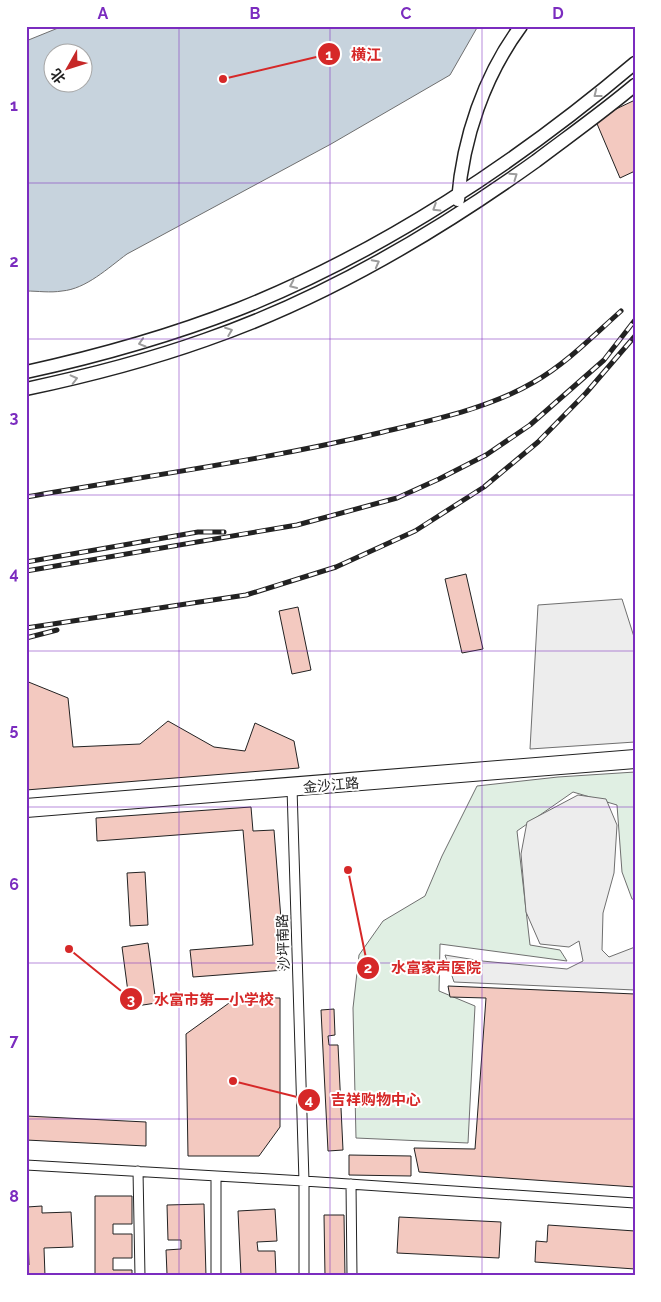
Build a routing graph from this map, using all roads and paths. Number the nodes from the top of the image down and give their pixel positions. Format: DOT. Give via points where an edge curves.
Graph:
graph roads {
  1 [pos="520,26"];
  2 [pos="635,63"];
  3 [pos="635,85"];
  4 [pos="459,188"];
  5 [pos="457,214"];
  6 [pos="26,372"];
  7 [pos="26,389"];
  8 [pos="635,759"];
  9 [pos="292,788"];
  10 [pos="26,808"];
  11 [pos="26,1164"];
  12 [pos="138,1171"];
  13 [pos="216,1176"];
  14 [pos="304,1181"];
  15 [pos="351,1184"];
  16 [pos="635,1203"];
  17 [pos="140,1276"];
  18 [pos="216,1276"];
  19 [pos="304,1276"];
  20 [pos="352,1276"];
  1 -- 4 [label="main road" via="497,63 482,97 468,140"];
  2 -- 4 [label="main road, one-way" via="577,109"];
  5 -- 3 [label="main road, one-way" via="554,148"];
  4 -- 5 [label="main road"];
  4 -- 6 [label="main road, one-way" via="410,224 278,293 158,338"];
  7 -- 5 [label="main road, one-way" via="119,368 247,324 356,274"];
  8 -- 9 [label="highway, 金沙江路"];
  9 -- 10 [label="highway, 金沙江路"];
  9 -- 14 [label="street, 沙坪南路"];
  11 -- 12 [label="street"];
  12 -- 13 [label="street"];
  12 -- 17 [label="street"];
  13 -- 14 [label="street"];
  13 -- 18 [label="street"];
  14 -- 15 [label="street"];
  14 -- 19 [label="street, 沙坪南路"];
  15 -- 16 [label="street"];
  15 -- 20 [label="street"];
}
